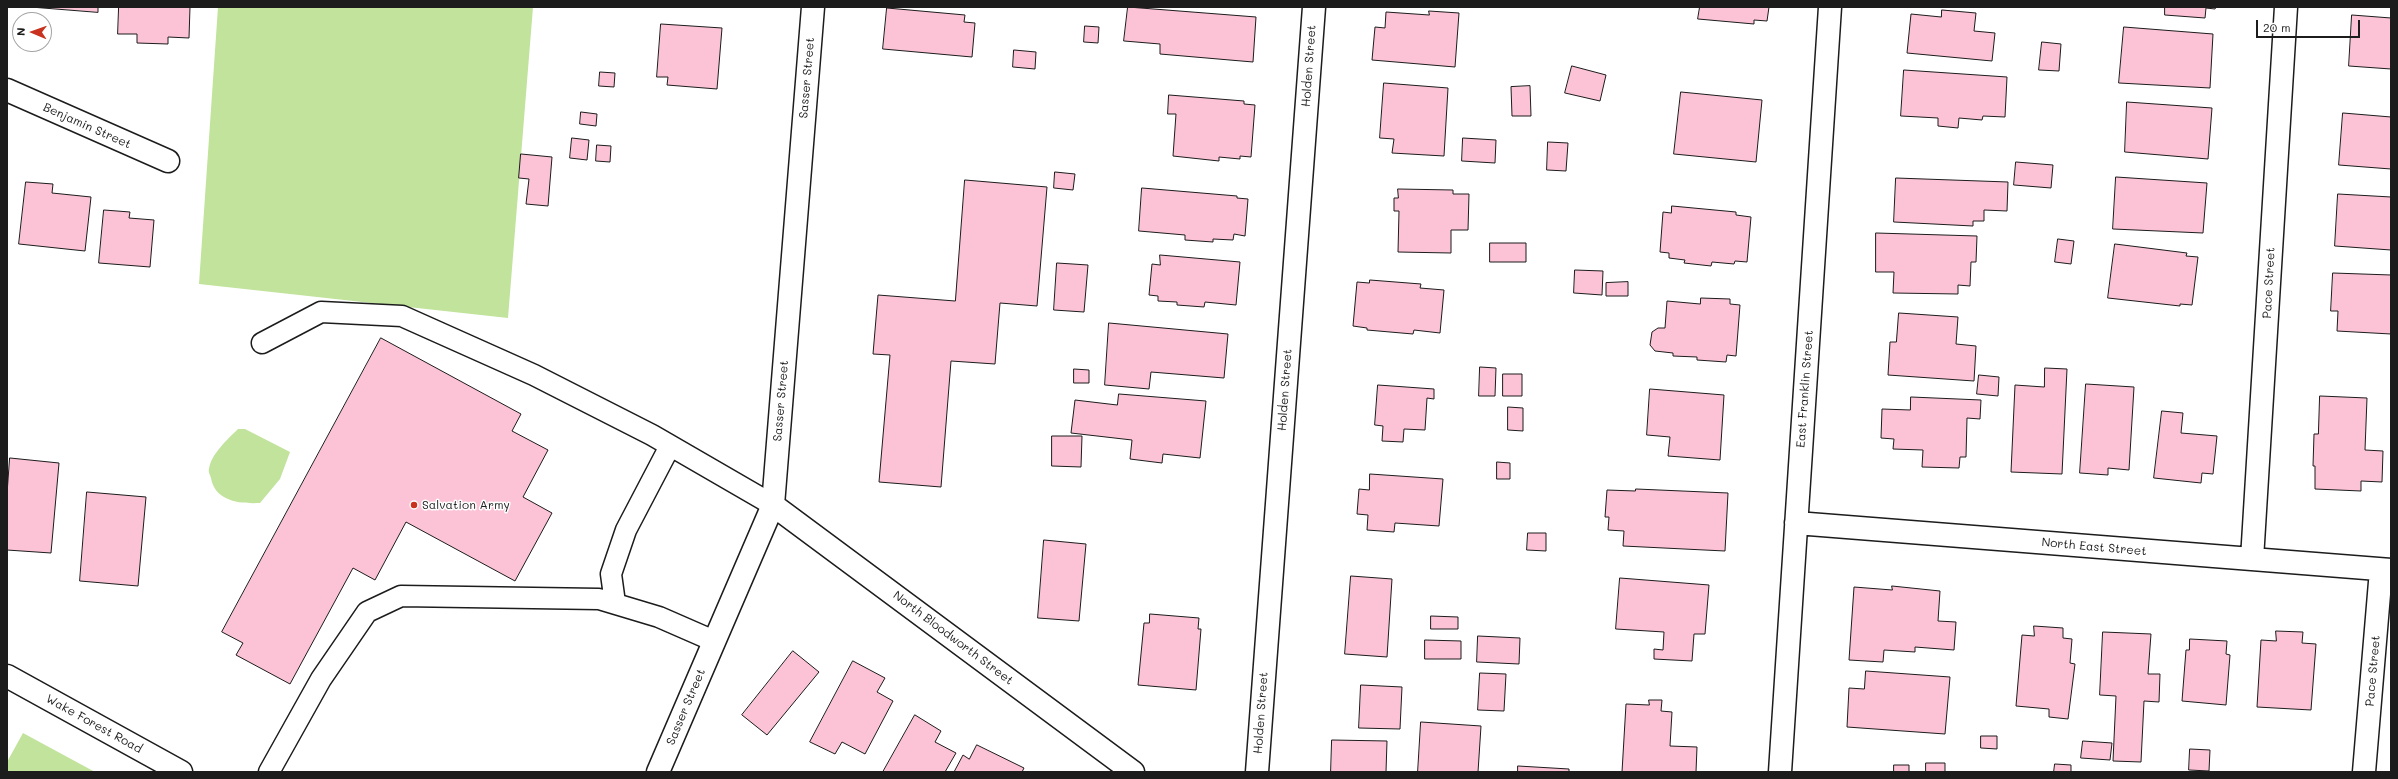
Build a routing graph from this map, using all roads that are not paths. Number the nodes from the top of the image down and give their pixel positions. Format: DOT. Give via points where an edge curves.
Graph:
graph roads {
  1 [pos="813,7"];
  2 [pos="1314,7"];
  3 [pos="1830,7"];
  4 [pos="2286,7"];
  5 [pos="7,90"];
  6 [pos="168,161"];
  7 [pos="262,343"];
  8 [pos="670,446"];
  9 [pos="773,505"];
  10 [pos="1796,523"];
  11 [pos="2252,559"];
  12 [pos="2386,570"];
  13 [pos="615,603"];
  14 [pos="714,641"];
  15 [pos="7,676"];
  16 [pos="181,772"];
  17 [pos="270,772"];
  18 [pos="658,772"];
  19 [pos="1133,772"];
  20 [pos="1257,772"];
  21 [pos="1780,772"];
  22 [pos="2364,772"];
  1 -- 9 [label="street, Sasser Street"];
  2 -- 20 [label="street, Holden Street"];
  3 -- 10 [label="street, East Franklin Street"];
  4 -- 11 [label="street, Pace Street"];
  5 -- 6 [label="street, Benjamin Street"];
  7 -- 8 [label="lane" via="321,312 402,316 534,375"];
  8 -- 9 [label="lane"];
  8 -- 13 [label="lane" via="626,530 611,574"];
  9 -- 14 [label="street, Sasser Street"];
  9 -- 19 [label="street, North Bloodworth Street"];
  10 -- 11 [label="street, North East Street"];
  10 -- 21 [label="street, East Franklin Street"];
  11 -- 12 [label="street, North East Street"];
  12 -- 22 [label="street, Pace Street"];
  13 -- 14 [label="lane" via="659,617"];
  13 -- 17 [label="lane" via="599,599 401,596 367,612 321,679"];
  14 -- 18 [label="street, Sasser Street"];
  15 -- 16 [label="street, Wake Forest Road"];
}
